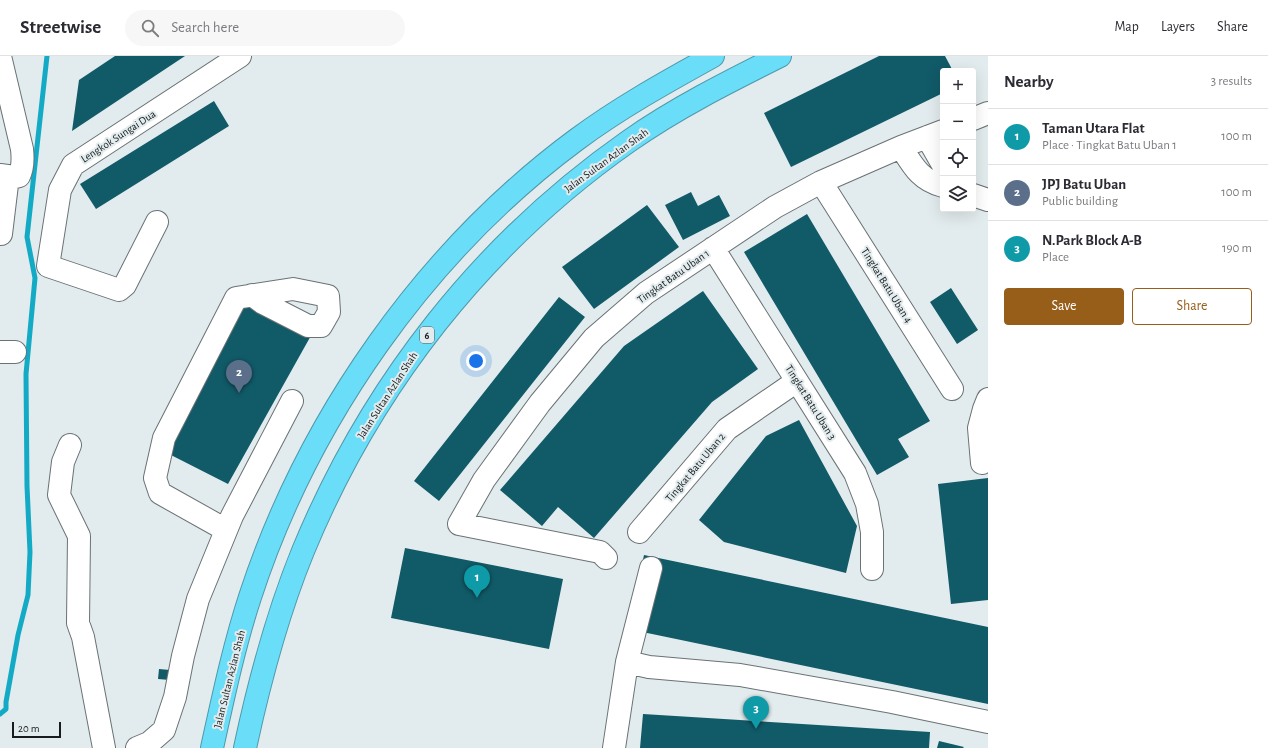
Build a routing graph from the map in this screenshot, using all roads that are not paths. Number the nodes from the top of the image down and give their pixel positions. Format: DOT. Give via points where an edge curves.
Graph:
graph roads {
  1 [pos="0,56"];
  2 [pos="713,56"];
  3 [pos="780,56"];
  4 [pos="238,57"];
  5 [pos="988,113"];
  6 [pos="976,118"];
  7 [pos="935,134"];
  8 [pos="901,147"];
  9 [pos="940,153"];
  10 [pos="4,175"];
  11 [pos="821,182"];
  12 [pos="940,185"];
  13 [pos="976,196"];
  14 [pos="988,200"];
  15 [pos="157,222"];
  16 [pos="2,234"];
  17 [pos="713,248"];
  18 [pos="252,295"];
  19 [pos="797,381"];
  20 [pos="952,389"];
  21 [pos="988,399"];
  22 [pos="292,401"];
  23 [pos="70,445"];
  24 [pos="982,464"];
  25 [pos="229,523"];
  26 [pos="639,532"];
  27 [pos="606,558"];
  28 [pos="651,568"];
  29 [pos="872,569"];
  30 [pos="627,662"];
  31 [pos="988,722"];
  32 [pos="104,748"];
  33 [pos="137,748"];
  34 [pos="212,748"];
  35 [pos="245,748"];
  36 [pos="614,748"];
  1 -- 10 [label="street" via="23,154 20,174"];
  2 -- 34 [label="highway, Jalan Sultan Azlan Shah" via="614,114 523,182 447,258 376,348 332,416 280,519 250,598"];
  3 -- 35 [label="highway, Jalan Sultan Azlan Shah / 6" via="700,97 630,140 587,172 513,236 443,314 368,420 319,515 302,553 278,624"];
  4 -- 15 [label="street, Lengkok Sungai Dua" via="73,165 60,190 48,266 119,290 125,285"];
  5 -- 6 [label="street"];
  7 -- 8 [label="street, Tingkat Batu Uban 1"];
  7 -- 9 [label="street"];
  8 -- 11 [label="street, Tingkat Batu Uban 1"];
  8 -- 12 [label="street" via="922,176"];
  10 -- 16 [label="street"];
  11 -- 17 [label="street, Tingkat Batu Uban 1" via="775,207"];
  11 -- 20 [label="street, Tingkat Batu Uban 4"];
  13 -- 14 [label="street"];
  17 -- 19 [label="street, Tingkat Batu Uban 3"];
  17 -- 27 [label="street, Tingkat Batu Uban 1" via="646,293 594,338 540,403 484,480 459,524 600,552"];
  18 -- 25 [label="street" via="236,298 164,438 155,478 160,494"];
  19 -- 26 [label="street, Tingkat Batu Uban 2" via="727,429"];
  19 -- 29 [label="street, Tingkat Batu Uban 3" via="855,473 867,504 872,532"];
  21 -- 24 [label="street" via="980,428"];
  22 -- 25 [label="street"];
  23 -- 32 [label="street" via="62,462 59,495 79,536 78,623 83,637"];
  25 -- 33 [label="street" via="198,599 175,697 164,730 149,743"];
  28 -- 30 [label="street"];
  30 -- 31 [label="street" via="649,667 740,675"];
  30 -- 36 [label="street"];
}
